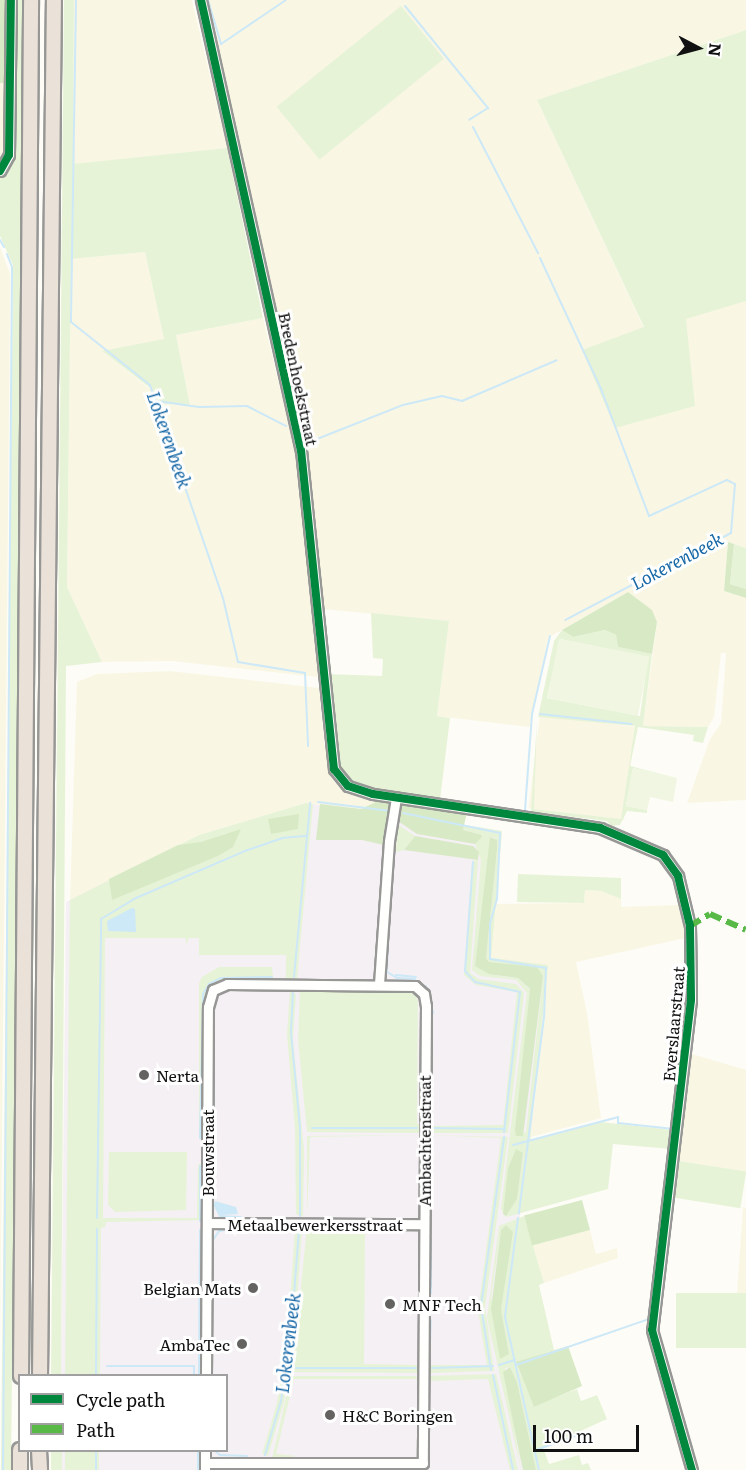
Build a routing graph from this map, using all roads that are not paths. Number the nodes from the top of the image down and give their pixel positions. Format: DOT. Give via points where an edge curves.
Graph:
graph roads {
  1 [pos="11,0"];
  2 [pos="32,0"];
  3 [pos="54,0"];
  4 [pos="201,0"];
  5 [pos="0,171"];
  6 [pos="334,769"];
  7 [pos="396,798"];
  8 [pos="379,984"];
  9 [pos="207,1223"];
  10 [pos="424,1224"];
  11 [pos="21,1374"];
  12 [pos="40,1374"];
  13 [pos="206,1374"];
  14 [pos="20,1452"];
  15 [pos="39,1452"];
  16 [pos="423,1463"];
  17 [pos="205,1466"];
  18 [pos="323,1467"];
  19 [pos="21,1470"];
  20 [pos="40,1470"];
  21 [pos="432,1470"];
  22 [pos="692,1470"];
  1 -- 5 [label="street" via="9,155"];
  2 -- 11 [label="highway"];
  3 -- 12 [label="highway"];
  4 -- 6 [label="street, Bredenhoekstraat" via="301,450"];
  6 -- 7 [label="street, Everslaarstraat" via="348,786"];
  7 -- 8 [label="street"];
  7 -- 22 [label="street, Everslaarstraat" via="591,825 663,855 673,866 690,926 691,1000 652,1330"];
  8 -- 9 [label="street, Bouwstraat" via="227,984 213,990 208,1007"];
  8 -- 10 [label="street, Ambachtenstraat" via="415,986 426,1000"];
  9 -- 10 [label="street, Metaalbewerkersstraat"];
  9 -- 13 [label="street, Bouwstraat"];
  10 -- 16 [label="street, Ambachtenstraat"];
  14 -- 19 [label="highway"];
  15 -- 20 [label="highway"];
  16 -- 18 [label="street"];
  16 -- 21 [label="street"];
  17 -- 18 [label="street"];
}
